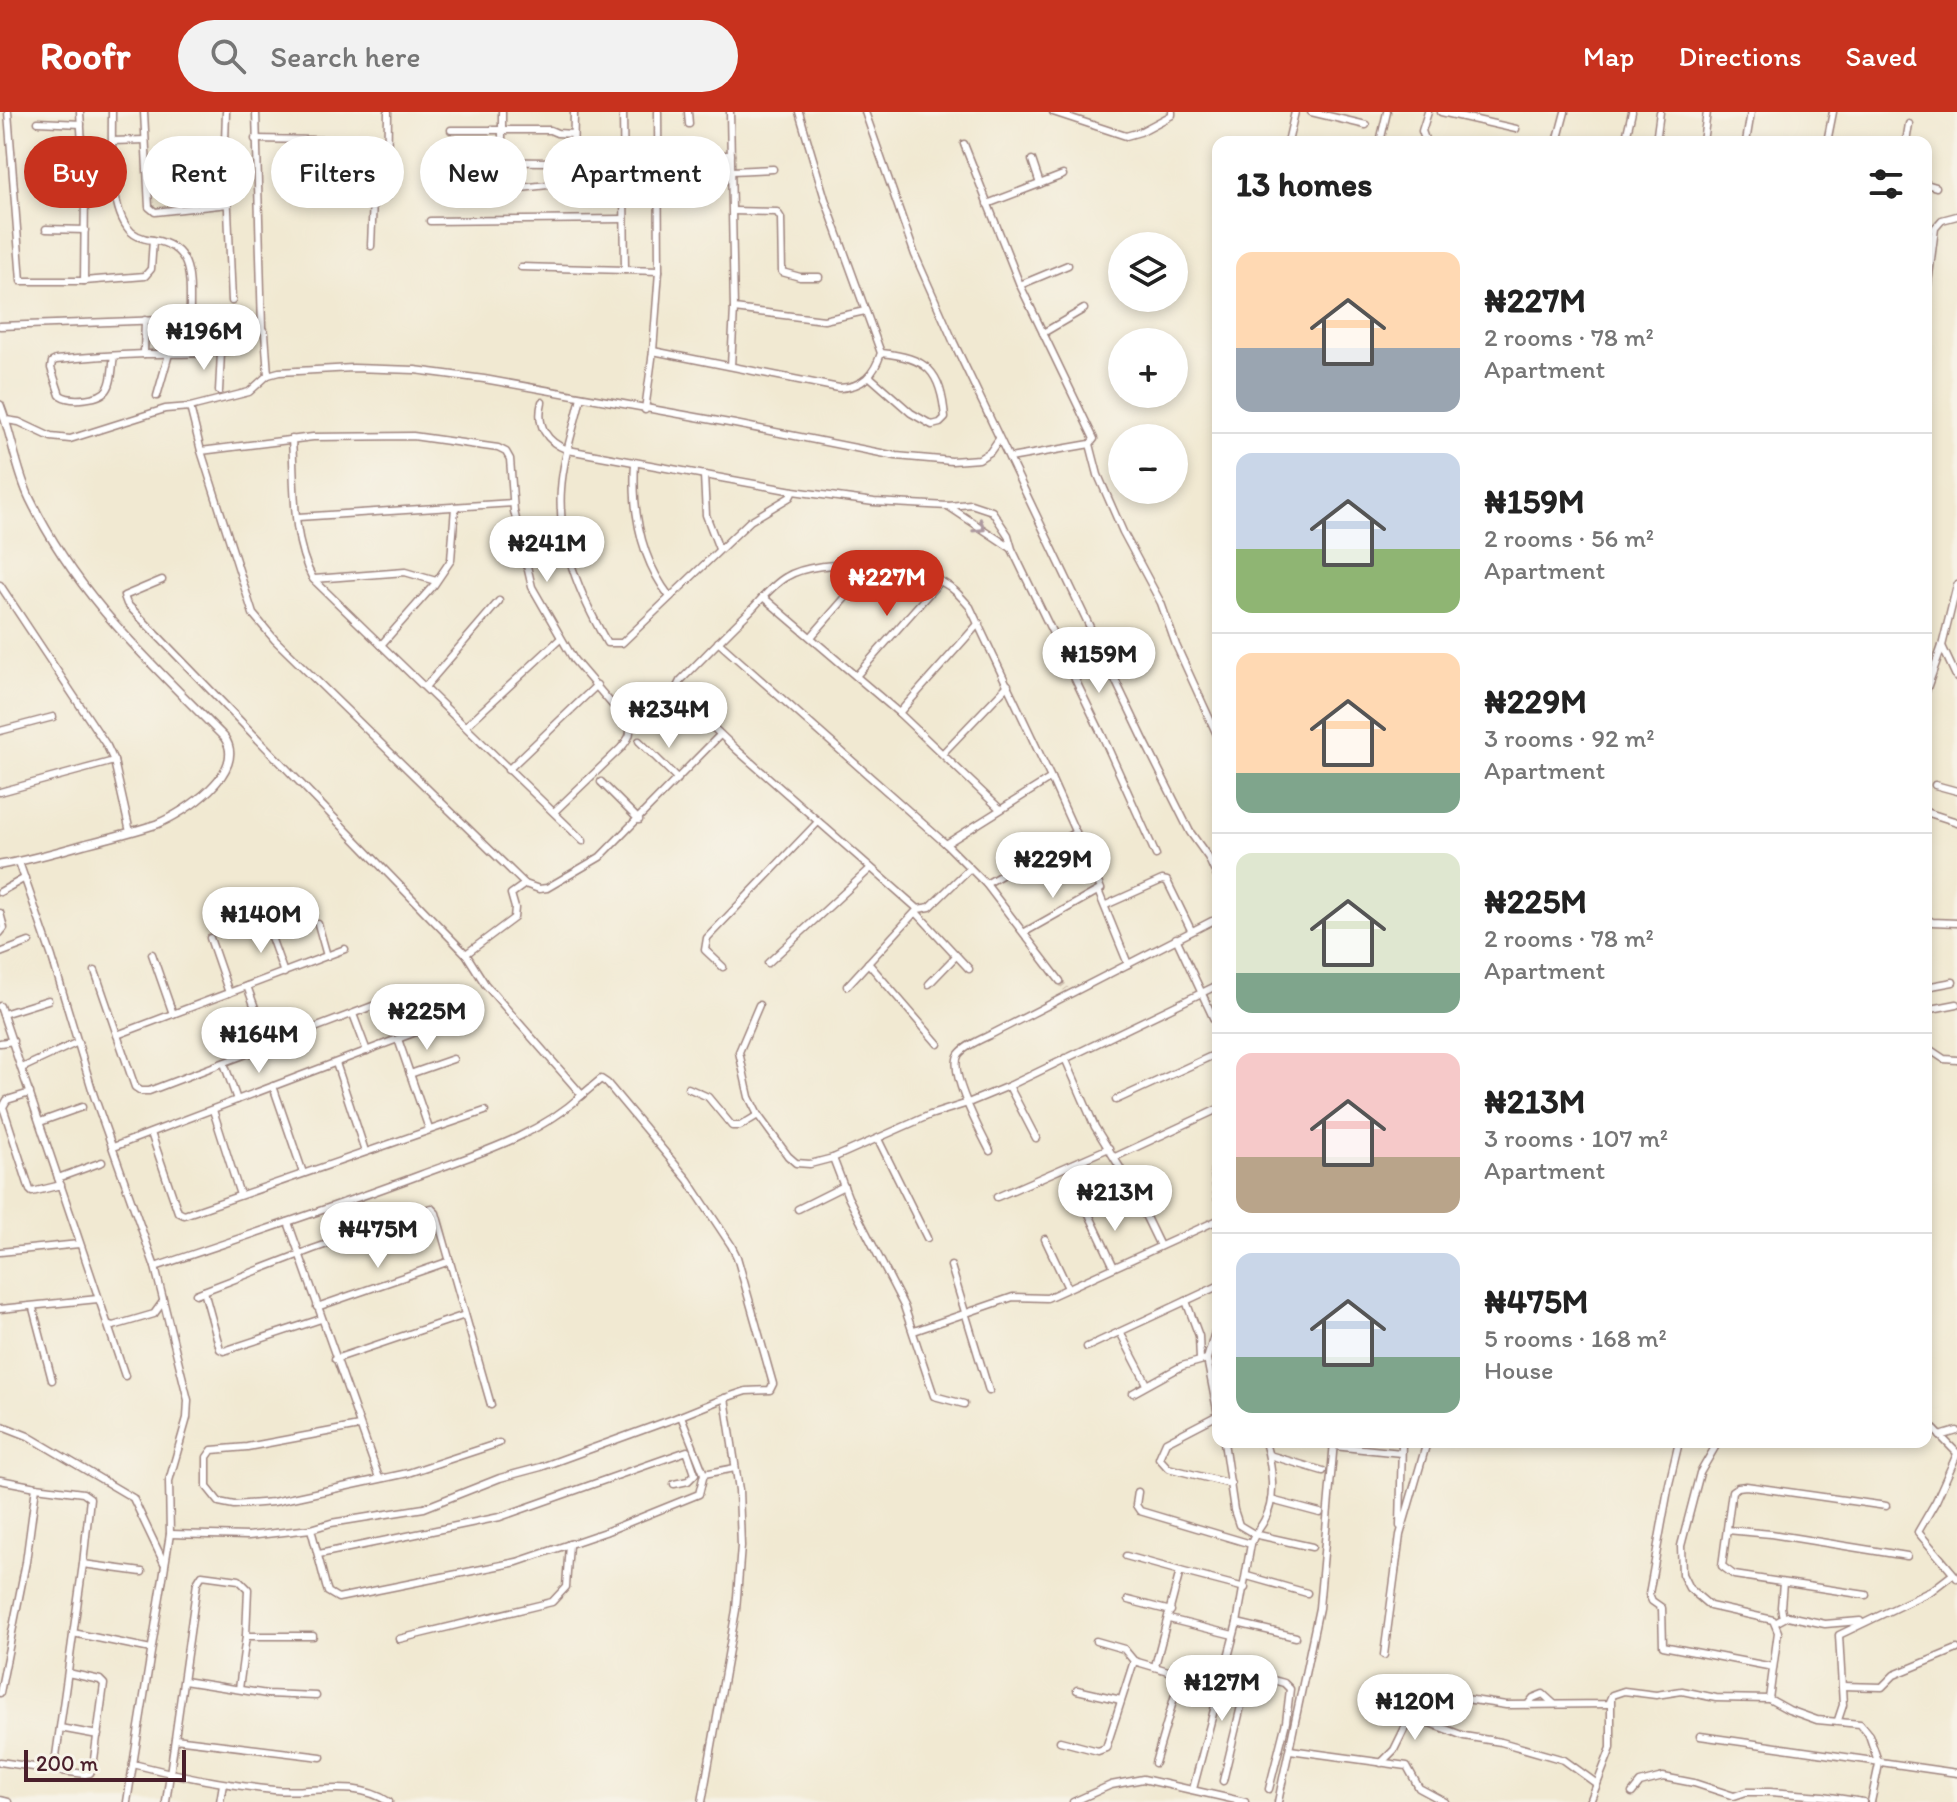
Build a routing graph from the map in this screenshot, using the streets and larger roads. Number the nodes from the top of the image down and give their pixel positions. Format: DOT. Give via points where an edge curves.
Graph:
graph roads {
  1 [pos="8,112"];
  2 [pos="80,112"];
  3 [pos="112,112"];
  4 [pos="144,112"];
  5 [pos="226,112"];
  6 [pos="256,112"];
  7 [pos="388,112"];
  8 [pos="502,112"];
  9 [pos="574,112"];
  10 [pos="623,112"];
  11 [pos="658,112"];
  12 [pos="688,112"];
  13 [pos="730,112"];
  14 [pos="799,112"];
  15 [pos="865,112"];
  16 [pos="1053,112"];
  17 [pos="1172,112"];
  18 [pos="1295,112"];
  19 [pos="1311,112"];
  20 [pos="1387,112"];
  21 [pos="1428,112"];
  22 [pos="1441,112"];
  23 [pos="1565,112"];
  24 [pos="1632,112"];
  25 [pos="1660,112"];
  26 [pos="1707,112"];
  27 [pos="1751,112"];
  28 [pos="1833,112"];
  29 [pos="38,122"];
  30 [pos="81,124"];
  31 [pos="689,124"];
  32 [pos="1909,124"];
  33 [pos="1366,125"];
  34 [pos="502,129"];
  35 [pos="1516,129"];
  36 [pos="451,130"];
  37 [pos="573,134"];
  38 [pos="82,136"];
  39 [pos="112,136"];
  40 [pos="145,136"];
  41 [pos="225,136"];
  42 [pos="388,136"];
  43 [pos="502,136"];
  44 [pos="623,136"];
  45 [pos="1289,136"];
  46 [pos="1381,136"];
  47 [pos="1424,136"];
  48 [pos="1559,136"];
  49 [pos="1626,136"];
  50 [pos="1657,136"];
  51 [pos="1704,136"];
  52 [pos="1747,136"];
  53 [pos="1828,136"];
  54 [pos="1907,136"];
  55 [pos="255,139"];
  56 [pos="964,144"];
  57 [pos="731,155"];
  58 [pos="1032,160"];
  59 [pos="773,169"];
  60 [pos="732,171"];
  61 [pos="1063,175"];
  62 [pos="1040,184"];
  63 [pos="1932,186"];
  64 [pos="527,187"];
  65 [pos="1936,187"];
  66 [pos="987,204"];
  67 [pos="85,208"];
  68 [pos="118,208"];
  69 [pos="150,208"];
  70 [pos="192,208"];
  71 [pos="228,208"];
  72 [pos="624,208"];
  73 [pos="733,211"];
  74 [pos="1957,216"];
  75 [pos="624,219"];
  76 [pos="430,221"];
  77 [pos="46,229"];
  78 [pos="85,230"];
  79 [pos="153,240"];
  80 [pos="371,246"];
  81 [pos="1932,252"];
  82 [pos="1068,265"];
  83 [pos="521,267"];
  84 [pos="625,270"];
  85 [pos="659,271"];
  86 [pos="819,277"];
  87 [pos="84,281"];
  88 [pos="1020,285"];
  89 [pos="232,301"];
  90 [pos="734,309"];
  91 [pos="1084,309"];
  92 [pos="865,311"];
  93 [pos="190,319"];
  94 [pos="145,320"];
  95 [pos="0,326"];
  96 [pos="262,328"];
  97 [pos="1043,333"];
  98 [pos="240,349"];
  99 [pos="653,351"];
  100 [pos="221,353"];
  101 [pos="881,353"];
  102 [pos="144,354"];
  103 [pos="169,354"];
  104 [pos="114,356"];
  105 [pos="731,366"];
  106 [pos="268,375"];
  107 [pos="870,377"];
  108 [pos="219,391"];
  109 [pos="157,396"];
  110 [pos="581,397"];
  111 [pos="542,402"];
  112 [pos="0,405"];
  113 [pos="190,407"];
  114 [pos="645,410"];
  115 [pos="6,420"];
  116 [pos="292,439"];
  117 [pos="999,439"];
  118 [pos="1090,444"];
  119 [pos="568,450"];
  120 [pos="201,451"];
  121 [pos="1010,458"];
  122 [pos="635,463"];
  123 [pos="704,475"];
  124 [pos="793,491"];
  125 [pos="513,503"];
  126 [pos="948,506"];
  127 [pos="455,507"];
  128 [pos="298,517"];
  129 [pos="562,523"];
  130 [pos="520,536"];
  131 [pos="719,549"];
  132 [pos="1012,549"];
  133 [pos="872,567"];
  134 [pos="313,579"];
  135 [pos="162,580"];
  136 [pos="436,581"];
  137 [pos="940,581"];
  138 [pos="0,585"];
  139 [pos="1957,585"];
  140 [pos="670,597"];
  141 [pos="763,597"];
  142 [pos="9,598"];
  143 [pos="499,601"];
  144 [pos="0,603"];
  145 [pos="1953,615"];
  146 [pos="979,623"];
  147 [pos="811,637"];
  148 [pos="560,639"];
  149 [pos="718,642"];
  150 [pos="381,645"];
  151 [pos="1942,646"];
  152 [pos="1932,674"];
  153 [pos="856,676"];
  154 [pos="1957,678"];
  155 [pos="597,685"];
  156 [pos="1008,685"];
  157 [pos="426,686"];
  158 [pos="899,713"];
  159 [pos="53,717"];
  160 [pos="1212,724"];
  161 [pos="466,726"];
  162 [pos="0,731"];
  163 [pos="720,735"];
  164 [pos="639,741"];
  165 [pos="943,753"];
  166 [pos="114,761"];
  167 [pos="508,770"];
  168 [pos="1051,778"];
  169 [pos="678,779"];
  170 [pos="601,782"];
  171 [pos="1935,785"];
  172 [pos="1957,791"];
  173 [pos="0,792"];
  174 [pos="999,808"];
  175 [pos="554,812"];
  176 [pos="1932,814"];
  177 [pos="639,820"];
  178 [pos="818,822"];
  179 [pos="1957,822"];
  180 [pos="130,832"];
  181 [pos="1076,832"];
  182 [pos="583,841"];
  183 [pos="946,844"];
  184 [pos="1156,855"];
  185 [pos="19,862"];
  186 [pos="0,865"];
  187 [pos="1212,866"];
  188 [pos="871,868"];
  189 [pos="969,869"];
  190 [pos="25,878"];
  191 [pos="525,884"];
  192 [pos="986,884"];
  193 [pos="0,892"];
  194 [pos="1099,893"];
  195 [pos="1106,905"];
  196 [pos="917,911"];
  197 [pos="0,913"];
  198 [pos="1212,921"];
  199 [pos="1932,922"];
  200 [pos="1957,923"];
  201 [pos="318,924"];
  202 [pos="267,926"];
  203 [pos="1191,930"];
  204 [pos="1025,932"];
  205 [pos="0,933"];
  206 [pos="210,938"];
  207 [pos="1176,938"];
  208 [pos="29,942"];
  209 [pos="345,949"];
  210 [pos="0,953"];
  211 [pos="152,954"];
  212 [pos="466,954"];
  213 [pos="327,956"];
  214 [pos="956,956"];
  215 [pos="768,963"];
  216 [pos="868,963"];
  217 [pos="1128,964"];
  218 [pos="723,967"];
  219 [pos="969,969"];
  220 [pos="95,971"];
  221 [pos="284,973"];
  222 [pos="1060,981"];
  223 [pos="1953,982"];
  224 [pos="929,984"];
  225 [pos="247,986"];
  226 [pos="847,986"];
  227 [pos="1932,986"];
  228 [pos="1212,987"];
  229 [pos="1201,992"];
  230 [pos="229,993"];
  231 [pos="391,999"];
  232 [pos="48,1000"];
  233 [pos="1957,1004"];
  234 [pos="759,1005"];
  235 [pos="1932,1009"];
  236 [pos="1,1010"];
  237 [pos="173,1014"];
  238 [pos="353,1014"];
  239 [pos="1212,1015"];
  240 [pos="416,1032"];
  241 [pos="117,1035"];
  242 [pos="398,1039"];
  243 [pos="13,1041"];
  244 [pos="78,1042"];
  245 [pos="0,1043"];
  246 [pos="938,1044"];
  247 [pos="269,1046"];
  248 [pos="367,1051"];
  249 [pos="1932,1051"];
  250 [pos="1212,1056"];
  251 [pos="1065,1058"];
  252 [pos="453,1059"];
  253 [pos="1957,1060"];
  254 [pos="224,1063"];
  255 [pos="336,1063"];
  256 [pos="22,1068"];
  257 [pos="410,1074"];
  258 [pos="273,1086"];
  259 [pos="1009,1086"];
  260 [pos="688,1088"];
  261 [pos="30,1093"];
  262 [pos="582,1095"];
  263 [pos="237,1100"];
  264 [pos="1116,1100"];
  265 [pos="968,1103"];
  266 [pos="82,1107"];
  267 [pos="213,1110"];
  268 [pos="485,1111"];
  269 [pos="1212,1112"];
  270 [pos="758,1115"];
  271 [pos="40,1122"];
  272 [pos="429,1129"];
  273 [pos="151,1133"];
  274 [pos="1036,1138"];
  275 [pos="878,1139"];
  276 [pos="113,1147"];
  277 [pos="1109,1148"];
  278 [pos="365,1151"];
  279 [pos="990,1151"];
  280 [pos="1115,1157"];
  281 [pos="833,1158"];
  282 [pos="102,1162"];
  283 [pos="303,1173"];
  284 [pos="60,1181"];
  285 [pos="844,1186"];
  286 [pos="240,1195"];
  287 [pos="997,1197"];
  288 [pos="798,1209"];
  289 [pos="1088,1212"];
  290 [pos="288,1222"];
  291 [pos="1212,1223"];
  292 [pos="927,1238"];
  293 [pos="1045,1239"];
  294 [pos="79,1244"];
  295 [pos="1160,1246"];
  296 [pos="0,1252"];
  297 [pos="299,1256"];
  298 [pos="450,1261"];
  299 [pos="951,1266"];
  300 [pos="155,1267"];
  301 [pos="1114,1267"];
  302 [pos="1068,1288"];
  303 [pos="1212,1289"];
  304 [pos="98,1299"];
  305 [pos="1186,1301"];
  306 [pos="162,1303"];
  307 [pos="317,1307"];
  308 [pos="33,1308"];
  309 [pos="0,1309"];
  310 [pos="465,1315"];
  311 [pos="966,1315"];
  312 [pos="321,1319"];
  313 [pos="107,1324"];
  314 [pos="914,1331"];
  315 [pos="1120,1332"];
  316 [pos="1212,1338"];
  317 [pos="1087,1347"];
  318 [pos="335,1359"];
  319 [pos="1204,1360"];
  320 [pos="125,1376"];
  321 [pos="52,1380"];
  322 [pos="1147,1384"];
  323 [pos="989,1391"];
  324 [pos="1212,1391"];
  325 [pos="1133,1393"];
  326 [pos="725,1398"];
  327 [pos="964,1404"];
  328 [pos="491,1405"];
  329 [pos="681,1416"];
  330 [pos="1212,1418"];
  331 [pos="0,1425"];
  332 [pos="359,1426"];
  333 [pos="1932,1427"];
  334 [pos="1957,1431"];
  335 [pos="1940,1436"];
  336 [pos="499,1443"];
  337 [pos="1225,1448"];
  338 [pos="1267,1448"];
  339 [pos="1334,1448"];
  340 [pos="1364,1448"];
  341 [pos="1401,1448"];
  342 [pos="1425,1448"];
  343 [pos="1678,1448"];
  344 [pos="1715,1448"];
  345 [pos="1401,1453"];
  346 [pos="1957,1453"];
  347 [pos="1269,1455"];
  348 [pos="735,1468"];
  349 [pos="1323,1471"];
  350 [pos="704,1474"];
  351 [pos="379,1478"];
  352 [pos="0,1480"];
  353 [pos="674,1484"];
  354 [pos="1231,1484"];
  355 [pos="36,1487"];
  356 [pos="1138,1492"];
  357 [pos="1271,1500"];
  358 [pos="1886,1506"];
  359 [pos="1320,1513"];
  360 [pos="311,1529"];
  361 [pos="1727,1530"];
  362 [pos="170,1534"];
  363 [pos="1254,1534"];
  364 [pos="1400,1535"];
  365 [pos="569,1544"];
  366 [pos="1251,1544"];
  367 [pos="1312,1547"];
  368 [pos="319,1554"];
  369 [pos="1126,1556"];
  370 [pos="1907,1556"];
  371 [pos="83,1564"];
  372 [pos="165,1565"];
  373 [pos="1180,1571"];
  374 [pos="142,1572"];
  375 [pos="1247,1576"];
  376 [pos="1955,1576"];
  377 [pos="1783,1583"];
  378 [pos="1245,1588"];
  379 [pos="1307,1593"];
  380 [pos="1866,1595"];
  381 [pos="1128,1600"];
  382 [pos="1170,1615"];
  383 [pos="1783,1618"];
  384 [pos="1875,1618"];
  385 [pos="1237,1623"];
  386 [pos="1775,1623"];
  387 [pos="73,1633"];
  388 [pos="1233,1635"];
  389 [pos="246,1636"];
  390 [pos="313,1636"];
  391 [pos="1296,1637"];
  392 [pos="0,1639"];
  393 [pos="399,1639"];
  394 [pos="11,1641"];
  395 [pos="1096,1641"];
  396 [pos="151,1649"];
  397 [pos="1957,1649"];
  398 [pos="1384,1655"];
  399 [pos="1134,1661"];
  400 [pos="1155,1666"];
  401 [pos="1225,1667"];
  402 [pos="1773,1667"];
  403 [pos="68,1673"];
  404 [pos="1249,1673"];
  405 [pos="1181,1674"];
  406 [pos="184,1681"];
  407 [pos="1219,1686"];
  408 [pos="1842,1686"];
  409 [pos="239,1689"];
  410 [pos="1077,1690"];
  411 [pos="0,1693"];
  412 [pos="316,1696"];
  413 [pos="1769,1699"];
  414 [pos="1121,1700"];
  415 [pos="1611,1700"];
  416 [pos="1411,1716"];
  417 [pos="1838,1720"];
  418 [pos="60,1728"];
  419 [pos="98,1735"];
  420 [pos="1700,1736"];
  421 [pos="175,1739"];
  422 [pos="1060,1741"];
  423 [pos="1290,1750"];
  424 [pos="321,1757"];
  425 [pos="0,1762"];
  426 [pos="1155,1763"];
  427 [pos="1381,1763"];
  428 [pos="133,1764"];
  429 [pos="1879,1764"];
  430 [pos="54,1770"];
  431 [pos="1957,1773"];
  432 [pos="170,1774"];
  433 [pos="1223,1781"];
  434 [pos="223,1784"];
  435 [pos="1597,1784"];
  436 [pos="1193,1789"];
  437 [pos="1269,1789"];
  438 [pos="278,1791"];
  439 [pos="1632,1793"];
  440 [pos="1733,1799"];
  441 [pos="0,1800"];
  442 [pos="8,1802"];
  443 [pos="127,1802"];
  444 [pos="166,1802"];
  445 [pos="220,1802"];
  446 [pos="276,1802"];
  447 [pos="389,1802"];
  448 [pos="702,1802"];
  449 [pos="1073,1802"];
  450 [pos="1245,1802"];
  451 [pos="1278,1802"];
  452 [pos="1445,1802"];
  453 [pos="1590,1802"];
  454 [pos="1863,1802"];
  455 [pos="1871,1802"];
  1 -- 87 [label="street" via="18,276 27,283"];
  2 -- 30 [label="street"];
  3 -- 39 [label="street"];
  4 -- 40 [label="street"];
  5 -- 41 [label="street"];
  6 -- 55 [label="street"];
  7 -- 42 [label="street"];
  8 -- 34 [label="street"];
  9 -- 37 [label="street"];
  10 -- 44 [label="street"];
  11 -- 85 [label="street"];
  12 -- 31 [label="street"];
  13 -- 57 [label="street"];
  14 -- 92 [label="street"];
  15 -- 117 [label="street" via="915,255"];
  16 -- 17 [label="street" via="1126,136"];
  18 -- 45 [label="street"];
  19 -- 33 [label="street"];
  20 -- 46 [label="street"];
  21 -- 47 [label="street"];
  22 -- 35 [label="street"];
  23 -- 48 [label="street"];
  24 -- 49 [label="street"];
  25 -- 50 [label="street"];
  26 -- 51 [label="street"];
  27 -- 52 [label="street"];
  28 -- 53 [label="street"];
  29 -- 30 [label="street"];
  30 -- 38 [label="street"];
  32 -- 54 [label="street"];
  34 -- 36 [label="street"];
  34 -- 37 [label="street"];
  34 -- 43 [label="street"];
  37 -- 64 [label="street" via="573,170 566,183"];
  55 -- 80 [label="street" via="370,141 375,152"];
  55 -- 96 [label="street"];
  56 -- 66 [label="street"];
  57 -- 60 [label="street"];
  58 -- 62 [label="street"];
  59 -- 60 [label="street"];
  60 -- 73 [label="street"];
  61 -- 62 [label="street"];
  62 -- 66 [label="street"];
  63 -- 65 [label="street"];
  66 -- 88 [label="street"];
  67 -- 78 [label="street"];
  68 -- 79 [label="street" via="126,227 137,237"];
  69 -- 70 [label="street"];
  71 -- 89 [label="street"];
  72 -- 75 [label="street"];
  73 -- 86 [label="street" via="777,212 782,272"];
  73 -- 90 [label="street"];
  74 -- 81 [label="street" via="1935,228"];
  75 -- 76 [label="street"];
  75 -- 84 [label="street"];
  77 -- 78 [label="street"];
  78 -- 87 [label="street"];
  79 -- 87 [label="street" via="151,269 145,276"];
  79 -- 93 [label="street" via="173,245 186,259"];
  82 -- 88 [label="street"];
  83 -- 84 [label="street"];
  84 -- 85 [label="street"];
  85 -- 99 [label="street"];
  88 -- 97 [label="street"];
  90 -- 92 [label="street" via="824,320"];
  90 -- 105 [label="street"];
  91 -- 97 [label="street"];
  92 -- 101 [label="street"];
  93 -- 94 [label="street"];
  93 -- 96 [label="street" via="251,321"];
  94 -- 95 [label="street"];
  94 -- 102 [label="street"];
  96 -- 106 [label="street"];
  97 -- 118 [label="street" via="1093,434"];
  98 -- 100 [label="street"];
  99 -- 105 [label="street"];
  99 -- 114 [label="street"];
  100 -- 103 [label="street"];
  100 -- 108 [label="street"];
  101 -- 107 [label="street"];
  101 -- 107 [label="street" via="923,362 936,383 945,418 932,425"];
  102 -- 103 [label="street"];
  102 -- 104 [label="street"];
  103 -- 109 [label="street"];
  104 -- 104 [label="street" via="105,392 70,400 60,395 52,362"];
  105 -- 107 [label="street" via="839,388"];
  106 -- 110 [label="street" via="297,370 415,370"];
  106 -- 113 [label="street" via="249,392"];
  110 -- 114 [label="street"];
  110 -- 119 [label="street"];
  111 -- 119 [label="street" via="538,417 545,433"];
  112 -- 115 [label="street"];
  113 -- 115 [label="street" via="165,409 70,439"];
  113 -- 120 [label="street"];
  114 -- 117 [label="street" via="926,460 979,459"];
  115 -- 180 [label="street" via="29,496 74,575 101,611 230,746 227,769 192,804"];
  116 -- 120 [label="street"];
  116 -- 125 [label="street" via="413,436 498,448 510,459"];
  116 -- 128 [label="street"];
  117 -- 121 [label="street"];
  118 -- 121 [label="street"];
  118 -- 160 [label="street" via="1098,475"];
  119 -- 122 [label="street"];
  119 -- 129 [label="street"];
  120 -- 191 [label="street" via="253,614"];
  121 -- 187 [label="street" via="1143,738"];
  122 -- 123 [label="street"];
  122 -- 140 [label="street" via="639,533 653,573"];
  123 -- 124 [label="street"];
  123 -- 131 [label="street" via="706,515"];
  124 -- 126 [label="street"];
  124 -- 131 [label="street"];
  125 -- 127 [label="street"];
  125 -- 130 [label="street"];
  126 -- 132 [label="street, one-way"];
  126 -- 132 [label="street" via="971,504 992,511"];
  127 -- 128 [label="street"];
  127 -- 136 [label="street" via="451,560"];
  128 -- 134 [label="street" via="304,563"];
  129 -- 130 [label="street"];
  129 -- 140 [label="street" via="586,606 607,643 622,643"];
  130 -- 148 [label="street" via="532,587"];
  131 -- 140 [label="street"];
  132 -- 184 [label="street"];
  133 -- 137 [label="street"];
  133 -- 141 [label="street" via="803,569"];
  133 -- 147 [label="street"];
  134 -- 136 [label="street" via="405,572"];
  134 -- 150 [label="street"];
  135 -- 212 [label="street" via="124,596 127,604"];
  136 -- 150 [label="street"];
  137 -- 146 [label="street" via="953,588"];
  137 -- 153 [label="street"];
  138 -- 142 [label="street"];
  139 -- 145 [label="street"];
  141 -- 147 [label="street"];
  141 -- 149 [label="street"];
  142 -- 144 [label="street"];
  142 -- 166 [label="street"];
  143 -- 157 [label="street"];
  145 -- 151 [label="street"];
  146 -- 156 [label="street"];
  146 -- 158 [label="street"];
  147 -- 153 [label="street"];
  148 -- 155 [label="street"];
  148 -- 161 [label="street"];
  149 -- 163 [label="street" via="677,687"];
  149 -- 183 [label="street"];
  150 -- 157 [label="street"];
  151 -- 152 [label="street"];
  151 -- 154 [label="street"];
  153 -- 158 [label="street"];
  155 -- 167 [label="street"];
  155 -- 175 [label="street" via="628,723 629,738"];
  156 -- 165 [label="street"];
  156 -- 168 [label="street"];
  157 -- 161 [label="street"];
  158 -- 165 [label="street"];
  159 -- 162 [label="street"];
  161 -- 167 [label="street"];
  163 -- 169 [label="street"];
  163 -- 178 [label="street"];
  164 -- 169 [label="street"];
  165 -- 174 [label="street"];
  166 -- 173 [label="street"];
  166 -- 180 [label="street"];
  167 -- 175 [label="street"];
  168 -- 174 [label="street"];
  168 -- 181 [label="street"];
  169 -- 177 [label="street"];
  170 -- 177 [label="street"];
  171 -- 172 [label="street"];
  174 -- 183 [label="street"];
  175 -- 182 [label="street"];
  176 -- 179 [label="street"];
  177 -- 191 [label="street" via="600,857 557,883 539,889"];
  178 -- 188 [label="street"];
  178 -- 218 [label="street" via="707,938 705,950"];
  180 -- 185 [label="street"];
  181 -- 192 [label="street"];
  181 -- 194 [label="street"];
  183 -- 189 [label="street"];
  185 -- 186 [label="street"];
  185 -- 190 [label="street"];
  188 -- 196 [label="street"];
  188 -- 215 [label="street"];
  189 -- 192 [label="street"];
  189 -- 196 [label="street" via="930,907"];
  190 -- 193 [label="street"];
  190 -- 244 [label="street"];
  191 -- 212 [label="street" via="511,894 514,918"];
  192 -- 204 [label="street"];
  194 -- 195 [label="street"];
  194 -- 204 [label="street"];
  195 -- 203 [label="street" via="1167,881"];
  195 -- 217 [label="street"];
  196 -- 214 [label="street"];
  196 -- 216 [label="street"];
  197 -- 205 [label="street"];
  198 -- 203 [label="street"];
  199 -- 200 [label="street"];
  201 -- 213 [label="street"];
  202 -- 221 [label="street"];
  203 -- 207 [label="street"];
  204 -- 222 [label="street"];
  206 -- 230 [label="street"];
  207 -- 217 [label="street"];
  207 -- 229 [label="street"];
  208 -- 210 [label="street"];
  209 -- 213 [label="street"];
  211 -- 237 [label="street"];
  212 -- 262 [label="street" via="485,984"];
  213 -- 221 [label="street"];
  214 -- 219 [label="street"];
  214 -- 224 [label="street"];
  216 -- 226 [label="street"];
  216 -- 246 [label="street"];
  217 -- 265 [label="street" via="1068,991 960,1053 956,1063"];
  220 -- 241 [label="street"];
  221 -- 225 [label="street"];
  223 -- 227 [label="street"];
  225 -- 230 [label="street"];
  225 -- 247 [label="street"];
  228 -- 229 [label="street"];
  229 -- 239 [label="street"];
  229 -- 251 [label="street"];
  230 -- 237 [label="street"];
  231 -- 238 [label="street"];
  232 -- 236 [label="street"];
  233 -- 235 [label="street"];
  234 -- 270 [label="street" via="739,1052"];
  236 -- 243 [label="street"];
  237 -- 241 [label="street"];
  238 -- 247 [label="street"];
  238 -- 248 [label="street"];
  240 -- 242 [label="street"];
  241 -- 254 [label="street" via="141,1091"];
  242 -- 248 [label="street"];
  242 -- 257 [label="street"];
  243 -- 245 [label="street"];
  243 -- 256 [label="street"];
  244 -- 256 [label="street"];
  244 -- 276 [label="street"];
  247 -- 254 [label="street"];
  248 -- 255 [label="street"];
  249 -- 253 [label="street"];
  250 -- 264 [label="street"];
  251 -- 259 [label="street"];
  251 -- 277 [label="street"];
  252 -- 257 [label="street"];
  254 -- 263 [label="street"];
  255 -- 258 [label="street"];
  255 -- 278 [label="street"];
  256 -- 261 [label="street"];
  257 -- 272 [label="street"];
  258 -- 263 [label="street"];
  258 -- 283 [label="street"];
  259 -- 265 [label="street"];
  259 -- 274 [label="street"];
  260 -- 270 [label="street" via="708,1097 732,1126"];
  261 -- 271 [label="street"];
  261 -- 284 [label="street" via="7,1100 3,1107 30,1190"];
  262 -- 290 [label="street" via="538,1129"];
  262 -- 326 [label="street" via="601,1079 607,1083 688,1180 737,1257 772,1388"];
  263 -- 267 [label="street"];
  265 -- 275 [label="street"];
  265 -- 279 [label="street"];
  266 -- 271 [label="street"];
  267 -- 273 [label="street"];
  267 -- 286 [label="street"];
  268 -- 272 [label="street"];
  269 -- 280 [label="street"];
  270 -- 281 [label="street" via="796,1163"];
  271 -- 284 [label="street"];
  272 -- 278 [label="street"];
  273 -- 276 [label="street"];
  273 -- 286 [label="street" via="179,1214"];
  275 -- 281 [label="street"];
  275 -- 292 [label="street"];
  276 -- 300 [label="street"];
  277 -- 280 [label="street"];
  277 -- 287 [label="street"];
  278 -- 283 [label="street"];
  280 -- 295 [label="street"];
  281 -- 285 [label="street"];
  282 -- 284 [label="street"];
  283 -- 286 [label="street"];
  284 -- 294 [label="street"];
  285 -- 288 [label="street"];
  285 -- 314 [label="street"];
  289 -- 301 [label="street"];
  290 -- 297 [label="street"];
  290 -- 300 [label="street"];
  291 -- 295 [label="street"];
  293 -- 302 [label="street"];
  294 -- 296 [label="street"];
  294 -- 304 [label="street"];
  295 -- 301 [label="street"];
  297 -- 298 [label="street" via="431,1208"];
  297 -- 307 [label="street"];
  297 -- 312 [label="street" via="200,1293 224,1351"];
  298 -- 307 [label="street"];
  298 -- 310 [label="street"];
  299 -- 311 [label="street"];
  300 -- 306 [label="street"];
  301 -- 302 [label="street"];
  302 -- 311 [label="street" via="1047,1298 1013,1297"];
  303 -- 305 [label="street"];
  304 -- 308 [label="street"];
  304 -- 313 [label="street"];
  305 -- 315 [label="street"];
  305 -- 319 [label="street"];
  306 -- 313 [label="street" via="154,1314"];
  306 -- 362 [label="street" via="186,1391 187,1415 169,1481"];
  307 -- 312 [label="street"];
  308 -- 309 [label="street"];
  308 -- 321 [label="street"];
  310 -- 318 [label="street"];
  310 -- 328 [label="street"];
  311 -- 314 [label="street"];
  311 -- 323 [label="street"];
  312 -- 318 [label="street"];
  313 -- 320 [label="street"];
  314 -- 327 [label="street" via="934,1396"];
  315 -- 317 [label="street"];
  315 -- 322 [label="street"];
  316 -- 319 [label="street"];
  318 -- 332 [label="street"];
  319 -- 322 [label="street"];
  319 -- 324 [label="street"];
  322 -- 325 [label="street"];
  326 -- 329 [label="street"];
  326 -- 348 [label="street"];
  329 -- 350 [label="street"];
  329 -- 360 [label="street" via="424,1508"];
  330 -- 354 [label="street" via="1166,1442 1159,1458 1168,1468"];
  331 -- 372 [label="street" via="133,1498"];
  332 -- 351 [label="street"];
  332 -- 351 [label="street" via="212,1450 207,1457 207,1487 219,1502 234,1505 273,1502"];
  333 -- 335 [label="street"];
  334 -- 335 [label="street"];
  335 -- 346 [label="street"];
  336 -- 351 [label="street"];
  337 -- 354 [label="street"];
  338 -- 347 [label="street"];
  339 -- 423 [label="street" via="1319,1608"];
  340 -- 345 [label="street"];
  341 -- 345 [label="street"];
  342 -- 364 [label="street"];
  343 -- 402 [label="street" via="1649,1594 1662,1608 1663,1646"];
  344 -- 386 [label="street" via="1700,1473 1681,1546 1682,1574 1710,1606"];
  345 -- 364 [label="street"];
  346 -- 376 [label="street" via="1918,1532"];
  347 -- 349 [label="street"];
  347 -- 357 [label="street"];
  348 -- 350 [label="street"];
  348 -- 448 [label="street" via="741,1538 738,1598"];
  350 -- 365 [label="street" via="699,1494"];
  352 -- 355 [label="street"];
  353 -- 368 [label="street" via="695,1474 687,1451 500,1517"];
  354 -- 363 [label="street" via="1236,1519"];
  355 -- 371 [label="street" via="90,1498"];
  355 -- 394 [label="street"];
  356 -- 366 [label="street" via="1140,1511"];
  357 -- 359 [label="street"];
  357 -- 363 [label="street"];
  358 -- 361 [label="street" via="1738,1487 1732,1491"];
  360 -- 362 [label="street" via="248,1536"];
  360 -- 368 [label="street"];
  361 -- 370 [label="street"];
  361 -- 377 [label="street" via="1722,1551 1727,1571"];
  362 -- 372 [label="street"];
  363 -- 366 [label="street"];
  363 -- 367 [label="street"];
  364 -- 398 [label="street"];
  365 -- 368 [label="street" via="517,1562 346,1599 328,1592"];
  365 -- 393 [label="street" via="566,1587 552,1602"];
  366 -- 375 [label="street"];
  369 -- 373 [label="street"];
  371 -- 374 [label="street"];
  371 -- 387 [label="street"];
  372 -- 396 [label="street"];
  373 -- 378 [label="street"];
  373 -- 382 [label="street"];
  375 -- 378 [label="street"];
  375 -- 379 [label="street"];
  376 -- 384 [label="street"];
  377 -- 380 [label="street"];
  377 -- 383 [label="street"];
  378 -- 385 [label="street"];
  381 -- 382 [label="street"];
  382 -- 388 [label="street"];
  382 -- 400 [label="street"];
  383 -- 384 [label="street" via="1825,1624"];
  383 -- 386 [label="street"];
  384 -- 408 [label="street" via="1839,1635"];
  385 -- 388 [label="street"];
  385 -- 391 [label="street"];
  386 -- 402 [label="street"];
  387 -- 396 [label="street"];
  387 -- 403 [label="street"];
  388 -- 401 [label="street"];
  389 -- 390 [label="street"];
  389 -- 406 [label="street" via="246,1585 202,1575"];
  389 -- 409 [label="street"];
  392 -- 394 [label="street"];
  394 -- 411 [label="street"];
  395 -- 399 [label="street" via="1124,1649"];
  396 -- 428 [label="street"];
  397 -- 408 [label="street" via="1894,1675 1882,1687"];
  399 -- 400 [label="street"];
  399 -- 414 [label="street"];
  400 -- 405 [label="street"];
  401 -- 404 [label="street"];
  401 -- 407 [label="street"];
  402 -- 413 [label="street"];
  403 -- 418 [label="street"];
  403 -- 419 [label="street" via="104,1682"];
  404 -- 433 [label="street"];
  404 -- 437 [label="street" via="1284,1683 1291,1693"];
  405 -- 407 [label="street"];
  405 -- 426 [label="street"];
  406 -- 409 [label="street"];
  406 -- 421 [label="street"];
  407 -- 436 [label="street"];
  408 -- 417 [label="street"];
  409 -- 412 [label="street"];
  410 -- 414 [label="street"];
  413 -- 415 [label="street" via="1624,1691"];
  413 -- 417 [label="street" via="1817,1720"];
  414 -- 422 [label="street" via="1103,1751"];
  415 -- 416 [label="street" via="1554,1704 1543,1694 1529,1703 1506,1705 1426,1693"];
  415 -- 435 [label="street" via="1611,1748"];
  416 -- 427 [label="street"];
  416 -- 435 [label="street" via="1464,1736 1564,1760"];
  417 -- 429 [label="street" via="1866,1729"];
  418 -- 419 [label="street"];
  418 -- 430 [label="street"];
  419 -- 430 [label="street" via="90,1773"];
  420 -- 429 [label="street"];
  421 -- 424 [label="street"];
  421 -- 432 [label="street"];
  423 -- 427 [label="street"];
  423 -- 451 [label="street"];
  425 -- 430 [label="street"];
  427 -- 452 [label="street" via="1407,1766 1419,1788"];
  428 -- 432 [label="street"];
  428 -- 443 [label="street"];
  429 -- 431 [label="street"];
  429 -- 455 [label="street"];
  432 -- 434 [label="street"];
  432 -- 444 [label="street"];
  434 -- 438 [label="street"];
  434 -- 445 [label="street"];
  435 -- 453 [label="street"];
  436 -- 449 [label="street" via="1135,1779"];
  436 -- 450 [label="street"];
  438 -- 446 [label="street"];
  438 -- 447 [label="street" via="362,1790"];
  439 -- 440 [label="street" via="1640,1783 1663,1777"];
  440 -- 454 [label="street" via="1746,1792 1790,1793"];
  441 -- 442 [label="street"];
}
